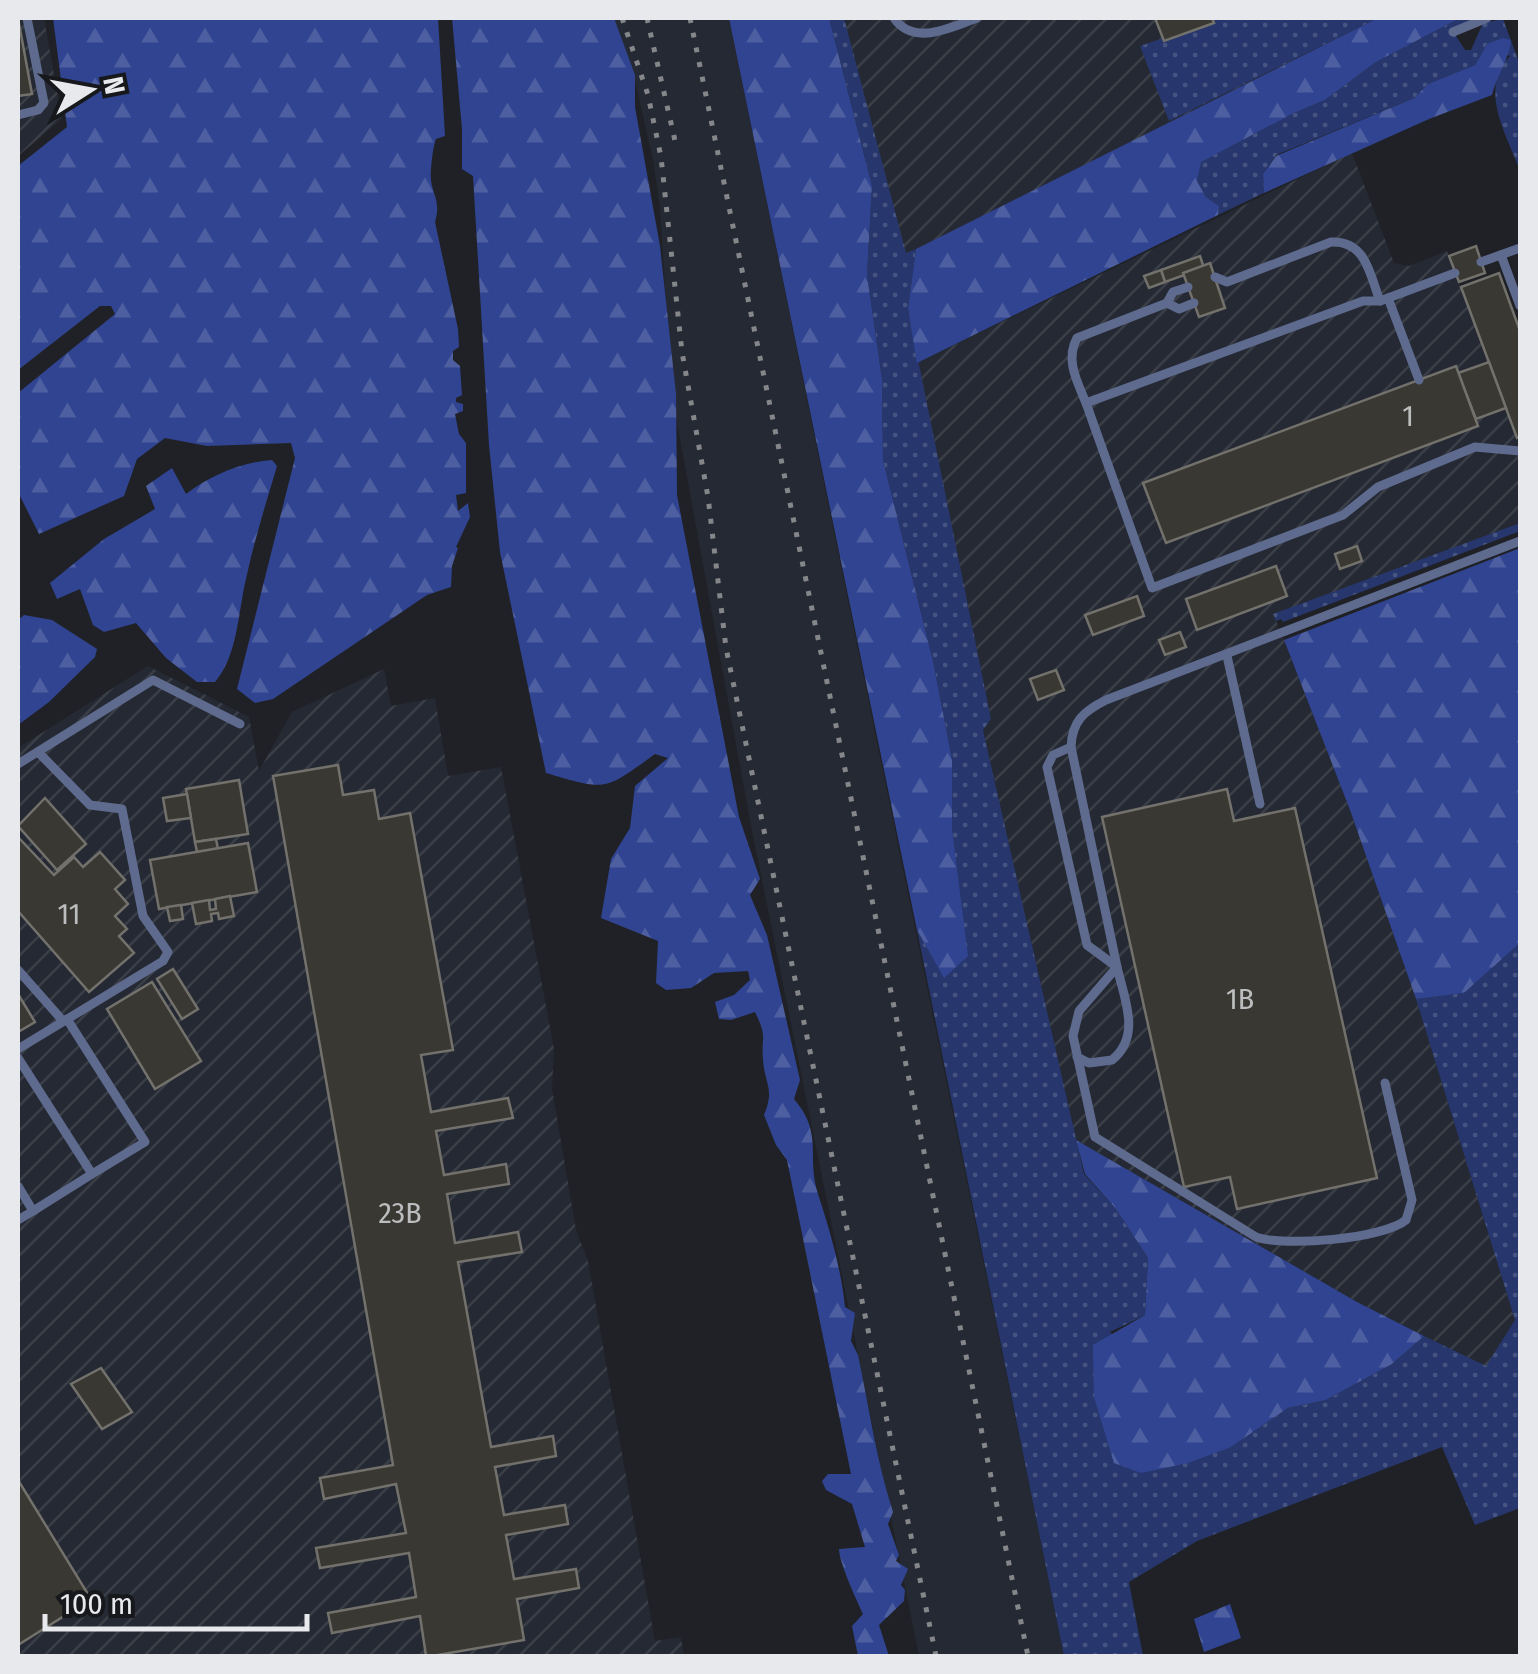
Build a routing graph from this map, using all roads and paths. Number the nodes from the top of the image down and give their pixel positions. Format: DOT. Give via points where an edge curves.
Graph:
graph roads {
  1 [pos="27,18"];
  2 [pos="894,18"];
  3 [pos="976,18"];
  4 [pos="1487,18"];
  5 [pos="1453,32"];
  6 [pos="18,115"];
  7 [pos="1520,248"];
  8 [pos="1502,255"];
  9 [pos="1482,262"];
  10 [pos="1455,273"];
  11 [pos="1215,278"];
  12 [pos="1228,282"];
  13 [pos="1188,287"];
  14 [pos="1220,294"];
  15 [pos="1384,300"];
  16 [pos="1194,303"];
  17 [pos="1167,304"];
  18 [pos="1520,306"];
  19 [pos="1419,380"];
  20 [pos="1086,403"];
  21 [pos="1520,451"];
  22 [pos="1520,541"];
  23 [pos="1228,656"];
  24 [pos="240,724"];
  25 [pos="1071,747"];
  26 [pos="38,752"];
  27 [pos="18,764"];
  28 [pos="1260,804"];
  29 [pos="1104,905"];
  30 [pos="1079,910"];
  31 [pos="1117,966"];
  32 [pos="18,970"];
  33 [pos="65,1020"];
  34 [pos="18,1049"];
  35 [pos="1078,1057"];
  36 [pos="18,1058"];
  37 [pos="1386,1082"];
  38 [pos="92,1174"];
  39 [pos="18,1186"];
  40 [pos="32,1211"];
  41 [pos="18,1220"];
  1 -- 6 [label="lane" via="44,103"];
  2 -- 3 [label="lane" via="916,34"];
  4 -- 5 [label="lane"];
  7 -- 8 [label="lane"];
  8 -- 9 [label="lane"];
  8 -- 18 [label="lane"];
  10 -- 15 [label="lane"];
  11 -- 12 [label="lane"];
  12 -- 14 [label="lane"];
  12 -- 15 [label="lane" via="1344,241 1362,252"];
  13 -- 17 [label="lane" via="1173,292"];
  15 -- 19 [label="lane"];
  15 -- 20 [label="lane" via="1363,301"];
  16 -- 17 [label="lane"];
  17 -- 20 [label="lane" via="1077,338 1071,364"];
  20 -- 21 [label="lane" via="1152,588 1343,515 1378,487 1475,447"];
  22 -- 23 [label="lane"];
  23 -- 25 [label="lane" via="1090,708 1071,731"];
  23 -- 28 [label="lane"];
  24 -- 26 [label="lane" via="153,680"];
  25 -- 29 [label="lane"];
  25 -- 30 [label="lane" via="1053,755 1047,767"];
  26 -- 27 [label="lane"];
  26 -- 33 [label="lane" via="90,805 122,809 142,916 168,952"];
  29 -- 30 [label="lane"];
  29 -- 31 [label="lane"];
  30 -- 31 [label="lane" via="1087,945"];
  31 -- 35 [label="lane" via="1074,1021"];
  31 -- 35 [label="lane" via="1128,1041 1102,1063"];
  32 -- 33 [label="lane"];
  33 -- 34 [label="lane"];
  33 -- 38 [label="lane" via="145,1142"];
  35 -- 37 [label="lane" via="1095,1137 1270,1242 1386,1231 1406,1220 1412,1200"];
  36 -- 38 [label="lane"];
  38 -- 40 [label="lane"];
  39 -- 40 [label="lane"];
  40 -- 41 [label="lane"];
}
